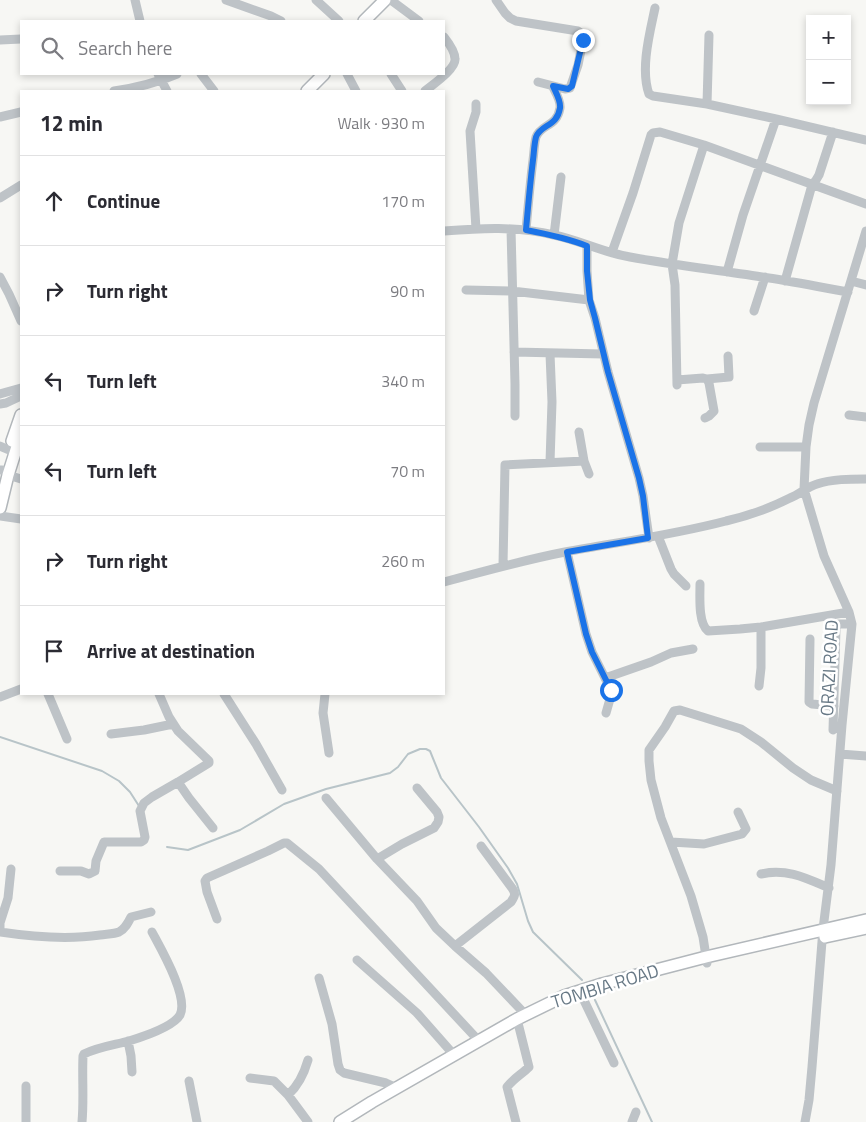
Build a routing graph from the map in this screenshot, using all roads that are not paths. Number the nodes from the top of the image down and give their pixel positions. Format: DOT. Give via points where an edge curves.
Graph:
graph roads {
  1 [pos="135,0"];
  2 [pos="226,0"];
  3 [pos="316,0"];
  4 [pos="496,0"];
  5 [pos="385,1"];
  6 [pos="655,8"];
  7 [pos="269,19"];
  8 [pos="140,20"];
  9 [pos="337,20"];
  10 [pos="365,20"];
  11 [pos="374,20"];
  12 [pos="417,20"];
  13 [pos="709,35"];
  14 [pos="20,38"];
  15 [pos="445,38"];
  16 [pos="0,40"];
  17 [pos="445,74"];
  18 [pos="202,75"];
  19 [pos="313,75"];
  20 [pos="323,75"];
  21 [pos="347,75"];
  22 [pos="392,75"];
  23 [pos="445,75"];
  24 [pos="160,77"];
  25 [pos="538,82"];
  26 [pos="553,86"];
  27 [pos="305,89"];
  28 [pos="121,90"];
  29 [pos="166,90"];
  30 [pos="213,90"];
  31 [pos="355,90"];
  32 [pos="401,90"];
  33 [pos="426,90"];
  34 [pos="476,104"];
  35 [pos="707,104"];
  36 [pos="20,112"];
  37 [pos="0,117"];
  38 [pos="776,119"];
  39 [pos="833,132"];
  40 [pos="866,140"];
  41 [pos="704,145"];
  42 [pos="760,165"];
  43 [pos="561,177"];
  44 [pos="812,185"];
  45 [pos="20,187"];
  46 [pos="0,198"];
  47 [pos="866,204"];
  48 [pos="476,229"];
  49 [pos="511,229"];
  50 [pos="526,230"];
  51 [pos="445,231"];
  52 [pos="866,231"];
  53 [pos="554,235"];
  54 [pos="587,246"];
  55 [pos="612,252"];
  56 [pos="672,264"];
  57 [pos="727,272"];
  58 [pos="0,277"];
  59 [pos="764,277"];
  60 [pos="785,281"];
  61 [pos="851,282"];
  62 [pos="866,284"];
  63 [pos="466,290"];
  64 [pos="512,291"];
  65 [pos="848,292"];
  66 [pos="590,300"];
  67 [pos="754,311"];
  68 [pos="20,319"];
  69 [pos="514,352"];
  70 [pos="550,354"];
  71 [pos="603,354"];
  72 [pos="728,356"];
  73 [pos="707,380"];
  74 [pos="19,392"];
  75 [pos="0,394"];
  76 [pos="3,404"];
  77 [pos="20,413"];
  78 [pos="849,415"];
  79 [pos="515,416"];
  80 [pos="20,417"];
  81 [pos="866,417"];
  82 [pos="705,418"];
  83 [pos="578,432"];
  84 [pos="20,436"];
  85 [pos="760,447"];
  86 [pos="806,447"];
  87 [pos="4,448"];
  88 [pos="584,461"];
  89 [pos="550,462"];
  90 [pos="3,474"];
  91 [pos="589,474"];
  92 [pos="20,479"];
  93 [pos="866,479"];
  94 [pos="804,489"];
  95 [pos="0,508"];
  96 [pos="0,516"];
  97 [pos="20,519"];
  98 [pos="658,536"];
  99 [pos="648,538"];
  100 [pos="567,552"];
  101 [pos="503,566"];
  102 [pos="445,582"];
  103 [pos="700,584"];
  104 [pos="686,586"];
  105 [pos="849,612"];
  106 [pos="852,624"];
  107 [pos="761,627"];
  108 [pos="810,639"];
  109 [pos="693,649"];
  110 [pos="605,678"];
  111 [pos="759,686"];
  112 [pos="20,689"];
  113 [pos="48,695"];
  114 [pos="159,695"];
  115 [pos="225,695"];
  116 [pos="324,695"];
  117 [pos="0,698"];
  118 [pos="834,706"];
  119 [pos="606,713"];
  120 [pos="173,724"];
  121 [pos="833,730"];
  122 [pos="111,734"];
  123 [pos="67,739"];
  124 [pos="329,752"];
  125 [pos="840,754"];
  126 [pos="866,756"];
  127 [pos="178,782"];
  128 [pos="417,788"];
  129 [pos="282,790"];
  130 [pos="837,791"];
  131 [pos="326,798"];
  132 [pos="738,812"];
  133 [pos="213,828"];
  134 [pos="670,842"];
  135 [pos="481,846"];
  136 [pos="377,859"];
  137 [pos="11,868"];
  138 [pos="60,871"];
  139 [pos="761,874"];
  140 [pos="829,888"];
  141 [pos="151,912"];
  142 [pos="217,919"];
  143 [pos="866,920"];
  144 [pos="866,928"];
  145 [pos="0,931"];
  146 [pos="152,932"];
  147 [pos="823,933"];
  148 [pos="455,946"];
  149 [pos="357,960"];
  150 [pos="707,960"];
  151 [pos="319,978"];
  152 [pos="581,994"];
  153 [pos="520,1020"];
  154 [pos="128,1041"];
  155 [pos="478,1041"];
  156 [pos="454,1055"];
  157 [pos="308,1060"];
  158 [pos="614,1063"];
  159 [pos="132,1072"];
  160 [pos="250,1078"];
  161 [pos="189,1081"];
  162 [pos="26,1086"];
  163 [pos="397,1088"];
  164 [pos="288,1095"];
  165 [pos="636,1112"];
  166 [pos="26,1122"];
  167 [pos="82,1122"];
  168 [pos="197,1122"];
  169 [pos="308,1122"];
  170 [pos="340,1122"];
  171 [pos="353,1122"];
  172 [pos="516,1122"];
  173 [pos="632,1122"];
  174 [pos="805,1122"];
  1 -- 8 [label="street"];
  2 -- 7 [label="street"];
  3 -- 9 [label="street"];
  4 -- 26 [label="street" via="510,18 581,33 583,40 572,86 568,89"];
  5 -- 10 [label="main road"];
  5 -- 11 [label="main road"];
  5 -- 12 [label="street"];
  6 -- 35 [label="street" via="646,67 649,94"];
  13 -- 35 [label="street"];
  14 -- 16 [label="street"];
  15 -- 17 [label="street" via="456,59"];
  18 -- 30 [label="street"];
  19 -- 27 [label="main road"];
  20 -- 27 [label="main road"];
  21 -- 31 [label="street"];
  22 -- 32 [label="street"];
  23 -- 33 [label="street"];
  24 -- 28 [label="street" via="140,87"];
  24 -- 29 [label="street"];
  25 -- 26 [label="street"];
  26 -- 50 [label="street" via="560,108 557,118 536,138"];
  34 -- 48 [label="street" via="470,131"];
  35 -- 38 [label="street"];
  36 -- 37 [label="street"];
  38 -- 39 [label="street"];
  38 -- 42 [label="street"];
  39 -- 40 [label="street"];
  39 -- 44 [label="street" via="819,175"];
  41 -- 42 [label="street"];
  41 -- 55 [label="street" via="660,132 651,135"];
  41 -- 56 [label="street" via="679,223"];
  42 -- 44 [label="street"];
  42 -- 57 [label="street"];
  43 -- 53 [label="street"];
  44 -- 47 [label="street"];
  44 -- 60 [label="street"];
  45 -- 46 [label="street"];
  48 -- 49 [label="street"];
  48 -- 51 [label="street"];
  49 -- 50 [label="street"];
  49 -- 64 [label="street"];
  50 -- 53 [label="street"];
  52 -- 61 [label="street, ORAZI ROAD"];
  53 -- 54 [label="street"];
  54 -- 55 [label="street"];
  54 -- 66 [label="street"];
  55 -- 56 [label="street"];
  56 -- 57 [label="street"];
  56 -- 73 [label="street" via="677,382"];
  57 -- 59 [label="street"];
  58 -- 68 [label="street"];
  59 -- 60 [label="street"];
  59 -- 67 [label="street"];
  60 -- 65 [label="street"];
  61 -- 62 [label="street"];
  61 -- 65 [label="street, ORAZI ROAD"];
  63 -- 64 [label="street"];
  64 -- 66 [label="street"];
  64 -- 69 [label="street"];
  65 -- 86 [label="street, ORAZI ROAD" via="814,403"];
  66 -- 71 [label="street"];
  69 -- 70 [label="street"];
  69 -- 79 [label="street"];
  70 -- 71 [label="street"];
  70 -- 89 [label="street"];
  71 -- 99 [label="street" via="639,478"];
  72 -- 73 [label="street" via="729,377"];
  73 -- 82 [label="street" via="714,411"];
  74 -- 75 [label="street"];
  74 -- 76 [label="street"];
  76 -- 77 [label="street" via="16,407"];
  78 -- 81 [label="street"];
  80 -- 87 [label="main road"];
  83 -- 88 [label="street"];
  84 -- 90 [label="main road"];
  85 -- 86 [label="street"];
  86 -- 94 [label="street, ORAZI ROAD"];
  87 -- 90 [label="main road"];
  88 -- 89 [label="street"];
  88 -- 91 [label="street"];
  89 -- 101 [label="street" via="505,465"];
  90 -- 92 [label="street"];
  90 -- 95 [label="main road"];
  93 -- 94 [label="street" via="829,481"];
  94 -- 98 [label="street" via="755,513"];
  94 -- 105 [label="street, ORAZI ROAD" via="824,556"];
  96 -- 97 [label="street"];
  98 -- 99 [label="street"];
  98 -- 104 [label="street" via="671,569"];
  99 -- 100 [label="street"];
  100 -- 101 [label="street"];
  100 -- 110 [label="street" via="586,634"];
  101 -- 102 [label="street"];
  103 -- 107 [label="street" via="701,614 706,630"];
  105 -- 106 [label="street, ORAZI ROAD"];
  105 -- 107 [label="street"];
  106 -- 118 [label="street" via="839,624 836,628"];
  106 -- 125 [label="street, ORAZI ROAD"];
  107 -- 111 [label="street"];
  108 -- 118 [label="street" via="809,702"];
  109 -- 110 [label="street" via="671,653"];
  110 -- 119 [label="street" via="612,692"];
  112 -- 117 [label="street"];
  113 -- 123 [label="street"];
  114 -- 120 [label="street"];
  115 -- 129 [label="street"];
  116 -- 124 [label="street" via="323,713"];
  118 -- 121 [label="street"];
  120 -- 122 [label="street"];
  120 -- 127 [label="street" via="209,762"];
  125 -- 126 [label="street"];
  125 -- 130 [label="street, ORAZI ROAD"];
  127 -- 133 [label="street"];
  127 -- 138 [label="street" via="144,803 140,810 144,840 104,842 95,871 89,874"];
  128 -- 136 [label="street" via="436,812 438,822 434,828"];
  130 -- 134 [label="street" via="811,780 741,729 676,710 649,750 654,796"];
  130 -- 140 [label="street, ORAZI ROAD"];
  131 -- 136 [label="street"];
  132 -- 134 [label="street" via="746,829 742,834 704,844"];
  134 -- 150 [label="street" via="691,896"];
  135 -- 148 [label="street" via="515,894 504,908"];
  136 -- 148 [label="street"];
  137 -- 145 [label="street"];
  139 -- 140 [label="street" via="794,874"];
  140 -- 147 [label="street, ORAZI ROAD"];
  141 -- 145 [label="street" via="131,917 118,932 89,937 26,936"];
  142 -- 155 [label="street" via="207,892 207,878 287,843 319,869"];
  143 -- 147 [label="main road, TOMBIA ROAD"];
  144 -- 147 [label="main road, TOMBIA ROAD"];
  146 -- 154 [label="street" via="177,983 182,1007 174,1021"];
  147 -- 150 [label="main road, TOMBIA ROAD"];
  147 -- 174 [label="street, ORAZI ROAD"];
  148 -- 153 [label="street" via="486,973"];
  149 -- 156 [label="street" via="417,1013"];
  150 -- 152 [label="main road, TOMBIA ROAD"];
  151 -- 163 [label="street" via="340,1070"];
  152 -- 153 [label="main road, TOMBIA ROAD" via="542,1014"];
  152 -- 158 [label="street"];
  153 -- 155 [label="main road, TOMBIA ROAD"];
  153 -- 171 [label="main road, TOMBIA ROAD"];
  153 -- 172 [label="street" via="529,1066 507,1087"];
  154 -- 159 [label="street"];
  154 -- 167 [label="street" via="83,1056"];
  155 -- 156 [label="main road, TOMBIA ROAD"];
  156 -- 163 [label="main road, TOMBIA ROAD"];
  157 -- 164 [label="street" via="296,1088"];
  160 -- 164 [label="street" via="274,1081"];
  161 -- 168 [label="street"];
  162 -- 166 [label="street"];
  163 -- 170 [label="main road, TOMBIA ROAD"];
  164 -- 169 [label="street"];
  165 -- 173 [label="street"];
}
